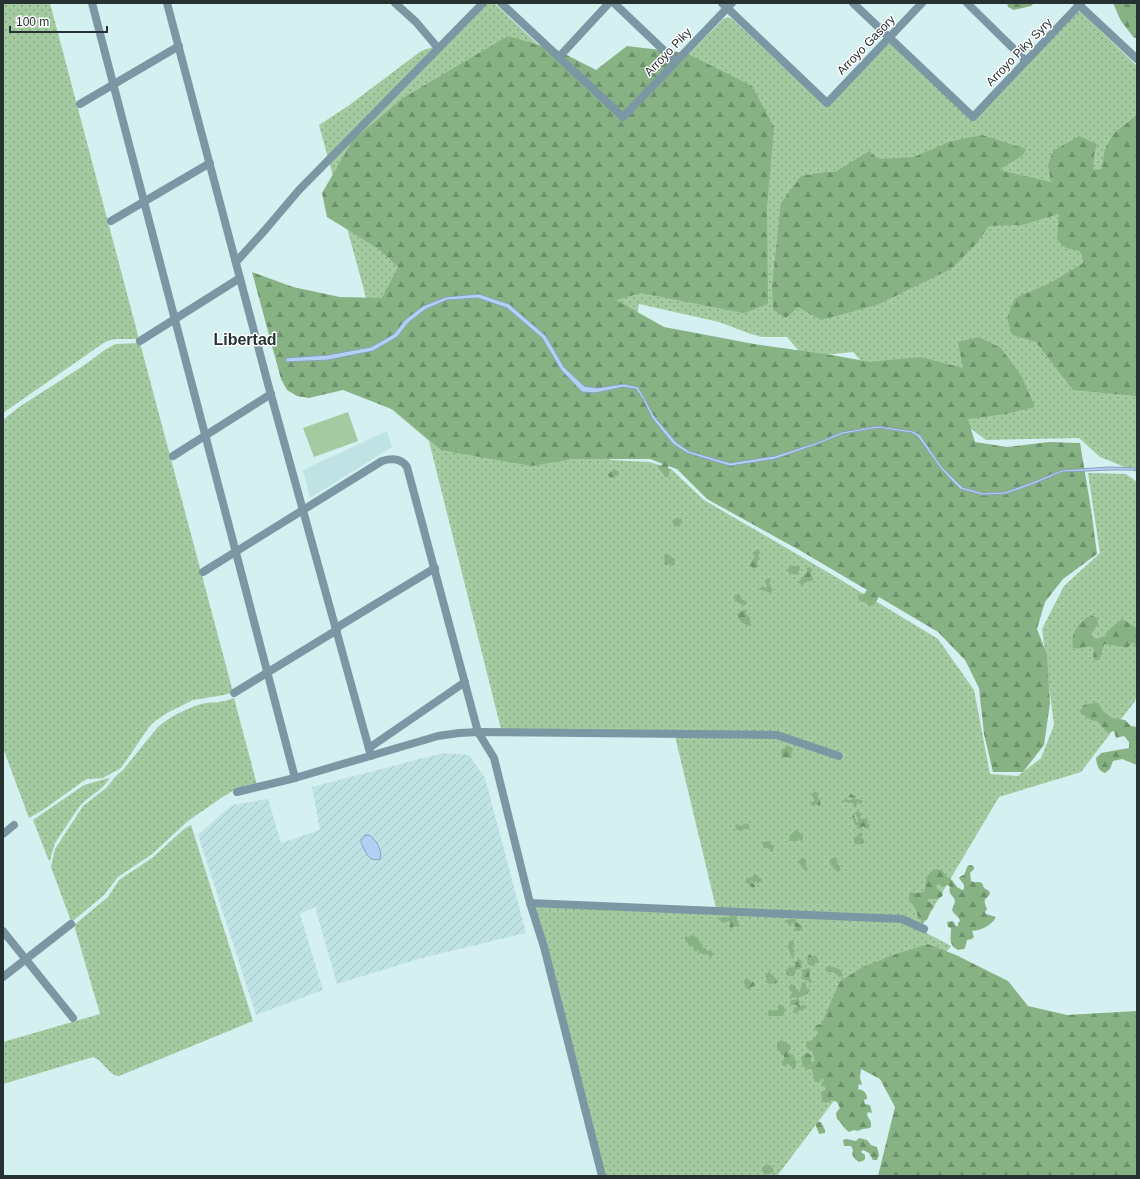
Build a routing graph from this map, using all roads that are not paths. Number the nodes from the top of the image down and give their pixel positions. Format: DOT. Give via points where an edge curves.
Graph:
graph roads {
  1 [pos="92,3"];
  2 [pos="167,3"];
  3 [pos="395,3"];
  4 [pos="483,3"];
  5 [pos="501,3"];
  6 [pos="609,3"];
  7 [pos="614,3"];
  8 [pos="853,3"];
  9 [pos="922,3"];
  10 [pos="967,3"];
  11 [pos="1079,4"];
  12 [pos="727,5"];
  13 [pos="890,38"];
  14 [pos="179,46"];
  15 [pos="438,48"];
  16 [pos="559,57"];
  17 [pos="1137,59"];
  18 [pos="1026,61"];
  19 [pos="676,62"];
  20 [pos="113,84"];
  21 [pos="80,104"];
  22 [pos="210,163"];
  23 [pos="144,202"];
  24 [pos="111,221"];
  25 [pos="236,262"];
  26 [pos="240,278"];
  27 [pos="175,319"];
  28 [pos="140,341"];
  29 [pos="271,394"];
  30 [pos="205,436"];
  31 [pos="173,456"];
  32 [pos="303,510"];
  33 [pos="236,552"];
  34 [pos="434,568"];
  35 [pos="203,572"];
  36 [pos="336,629"];
  37 [pos="267,673"];
  38 [pos="465,682"];
  39 [pos="234,693"];
  40 [pos="478,732"];
  41 [pos="370,752"];
  42 [pos="840,756"];
  43 [pos="295,778"];
  44 [pos="237,792"];
  45 [pos="14,825"];
  46 [pos="3,834"];
  47 [pos="530,903"];
  48 [pos="71,924"];
  49 [pos="924,929"];
  50 [pos="3,931"];
  51 [pos="26,959"];
  52 [pos="3,977"];
  53 [pos="72,1018"];
  54 [pos="602,1176"];
  1 -- 20 [label="street"];
  2 -- 14 [label="street"];
  3 -- 15 [label="street" via="416,22"];
  4 -- 15 [label="street"];
  5 -- 16 [label="street"];
  6 -- 16 [label="street"];
  7 -- 19 [label="street"];
  8 -- 13 [label="street"];
  9 -- 13 [label="street, Arroyo Gasory"];
  10 -- 18 [label="street"];
  11 -- 17 [label="street"];
  11 -- 18 [label="street, Arroyo Piky Syry"];
  12 -- 13 [label="street, Arroyo Gasory" via="827,103"];
  12 -- 19 [label="street, Arroyo Piky"];
  13 -- 18 [label="street, Arroyo Piky Syry" via="973,117"];
  14 -- 20 [label="street"];
  14 -- 22 [label="street"];
  15 -- 25 [label="street" via="299,190"];
  16 -- 19 [label="street, Arroyo Piky" via="622,117"];
  20 -- 21 [label="street"];
  20 -- 23 [label="street"];
  22 -- 23 [label="street"];
  22 -- 25 [label="street"];
  23 -- 24 [label="street"];
  23 -- 27 [label="street"];
  25 -- 26 [label="street"];
  26 -- 27 [label="street"];
  26 -- 29 [label="street"];
  27 -- 28 [label="street"];
  27 -- 30 [label="street"];
  29 -- 30 [label="street"];
  29 -- 32 [label="street"];
  30 -- 31 [label="street"];
  30 -- 33 [label="street"];
  32 -- 33 [label="street"];
  32 -- 34 [label="street" via="382,461 390,458 404,462"];
  32 -- 36 [label="street"];
  33 -- 35 [label="street"];
  33 -- 37 [label="street"];
  34 -- 36 [label="street"];
  34 -- 38 [label="street"];
  36 -- 37 [label="street"];
  36 -- 41 [label="street"];
  37 -- 39 [label="street"];
  37 -- 43 [label="street"];
  38 -- 40 [label="street"];
  38 -- 41 [label="street"];
  40 -- 41 [label="street" via="459,732"];
  40 -- 42 [label="street" via="777,735"];
  40 -- 47 [label="street" via="494,758"];
  41 -- 43 [label="street"];
  43 -- 44 [label="street"];
  45 -- 46 [label="street"];
  47 -- 49 [label="street" via="902,919"];
  47 -- 54 [label="street" via="544,947"];
  48 -- 51 [label="street"];
  50 -- 51 [label="street"];
  51 -- 52 [label="street"];
  51 -- 53 [label="street"];
}
